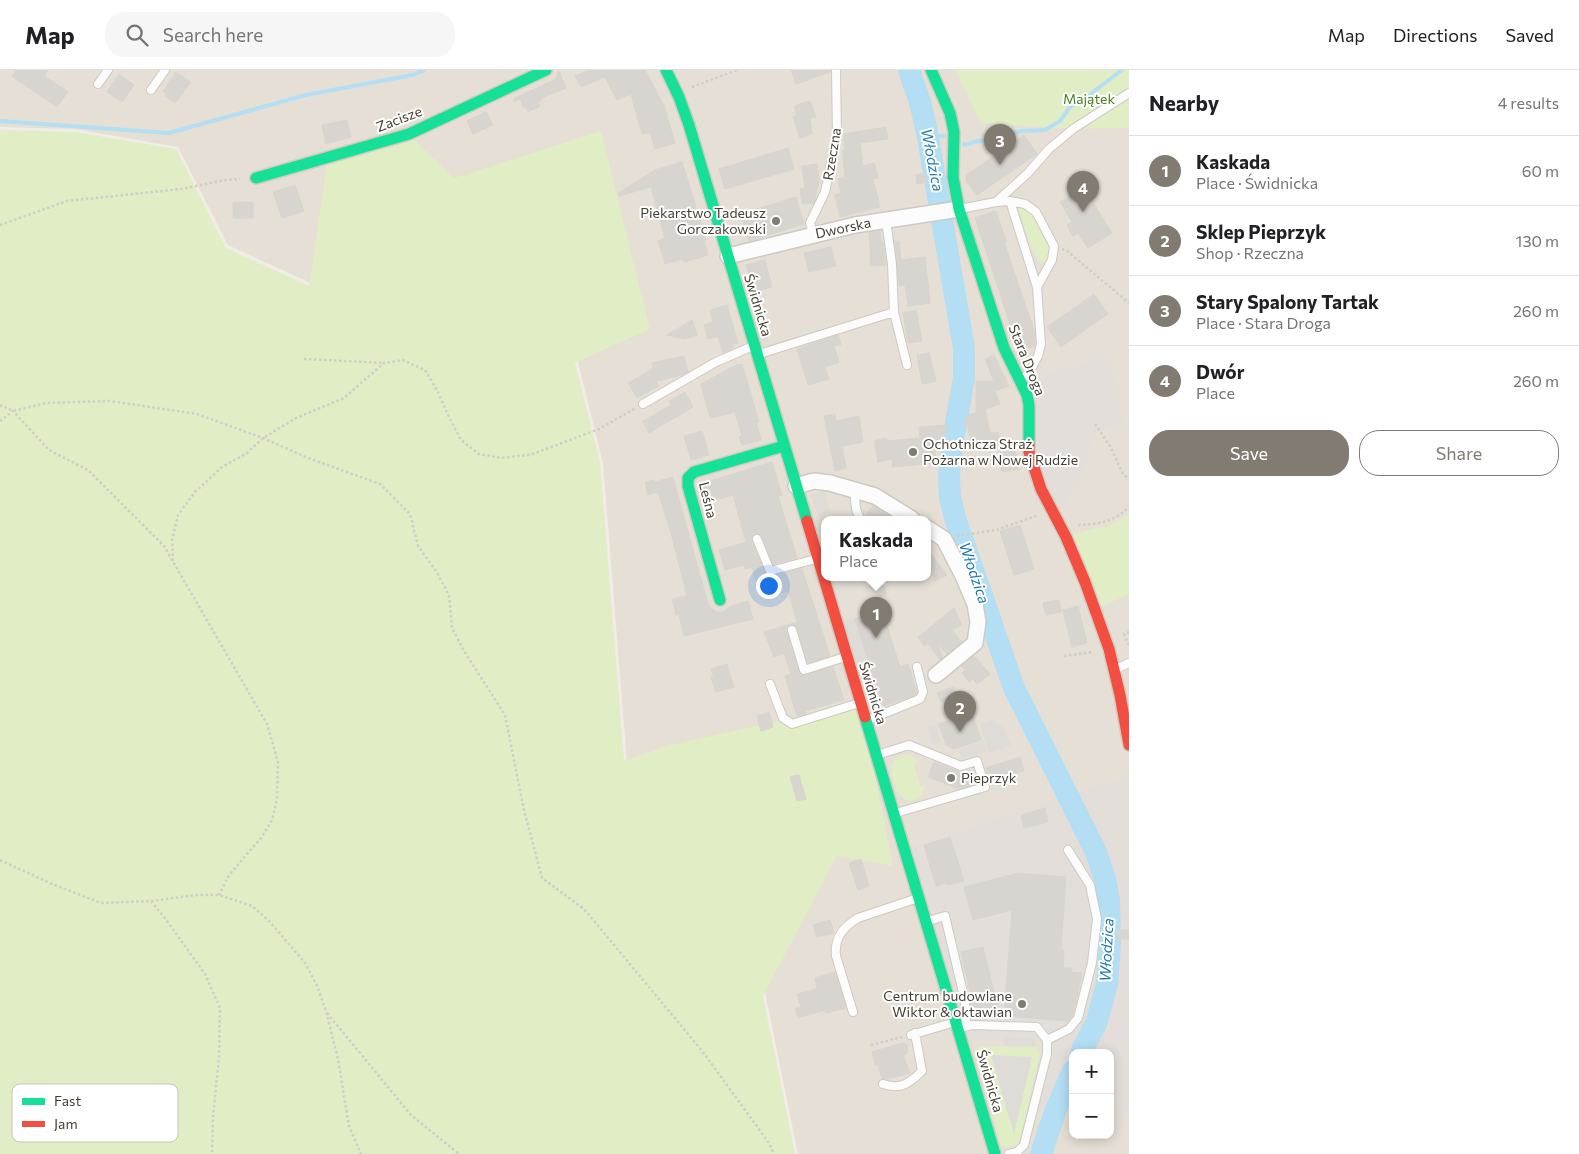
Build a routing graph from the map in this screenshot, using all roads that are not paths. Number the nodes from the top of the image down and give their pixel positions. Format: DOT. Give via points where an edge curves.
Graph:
graph roads {
  1 [pos="108,70"];
  2 [pos="165,70"];
  3 [pos="546,70"];
  4 [pos="666,70"];
  5 [pos="836,70"];
  6 [pos="931,70"];
  7 [pos="98,84"];
  8 [pos="151,90"];
  9 [pos="1129,93"];
  10 [pos="256,178"];
  11 [pos="1010,201"];
  12 [pos="996,202"];
  13 [pos="956,210"];
  14 [pos="886,220"];
  15 [pos="813,234"];
  16 [pos="728,256"];
  17 [pos="1037,287"];
  18 [pos="894,312"];
  19 [pos="756,350"];
  20 [pos="907,365"];
  21 [pos="1021,379"];
  22 [pos="642,404"];
  23 [pos="784,446"];
  24 [pos="796,486"];
  25 [pos="854,490"];
  26 [pos="859,516"];
  27 [pos="907,516"];
  28 [pos="931,531"];
  29 [pos="757,539"];
  30 [pos="818,558"];
  31 [pos="821,568"];
  32 [pos="825,581"];
  33 [pos="720,600"];
  34 [pos="792,630"];
  35 [pos="847,656"];
  36 [pos="1129,663"];
  37 [pos="917,668"];
  38 [pos="1114,670"];
  39 [pos="936,675"];
  40 [pos="770,684"];
  41 [pos="861,703"];
  42 [pos="866,721"];
  43 [pos="1129,745"];
  44 [pos="876,756"];
  45 [pos="894,814"];
  46 [pos="1068,850"];
  47 [pos="920,897"];
  48 [pos="927,921"];
  49 [pos="853,1012"];
  50 [pos="961,1025"];
  51 [pos="1047,1040"];
  52 [pos="883,1084"];
  53 [pos="995,1154"];
  54 [pos="1009,1154"];
  1 -- 7 [label="lane"];
  2 -- 8 [label="lane"];
  3 -- 10 [label="street, Zacisze" via="409,134"];
  4 -- 16 [label="street, Świdnicka" via="689,125"];
  5 -- 15 [label="lane, Rzeczna" via="837,135 825,192 810,222"];
  6 -- 13 [label="street, Stara Droga" via="954,132"];
  9 -- 12 [label="lane" via="1073,129"];
  11 -- 12 [label="lane"];
  11 -- 17 [label="lane"];
  11 -- 17 [label="lane" via="1025,204 1036,212 1054,246 1052,260"];
  12 -- 13 [label="lane"];
  13 -- 14 [label="street, Dworska"];
  13 -- 21 [label="street, Stara Droga" via="1004,348"];
  14 -- 15 [label="street, Dworska"];
  14 -- 18 [label="lane"];
  15 -- 16 [label="street, Dworska"];
  16 -- 19 [label="street, Świdnicka"];
  17 -- 21 [label="lane" via="1041,344 1028,375"];
  18 -- 19 [label="lane"];
  18 -- 20 [label="lane"];
  19 -- 22 [label="lane" via="716,362"];
  19 -- 23 [label="street, Świdnicka"];
  21 -- 38 [label="street, Stara Droga" via="1030,405 1029,452 1041,489 1085,582"];
  23 -- 24 [label="street, Świdnicka"];
  23 -- 33 [label="street, Leśna" via="694,472 688,478"];
  24 -- 25 [label="street" via="830,483"];
  24 -- 30 [label="street, Świdnicka"];
  25 -- 26 [label="lane"];
  25 -- 27 [label="street" via="875,496"];
  28 -- 39 [label="street" via="944,539 952,554 975,604 978,622 975,643"];
  29 -- 30 [label="lane" via="770,571"];
  30 -- 31 [label="street, Świdnicka"];
  32 -- 35 [label="street, Świdnicka"];
  34 -- 35 [label="lane" via="804,670"];
  35 -- 41 [label="street, Świdnicka"];
  36 -- 38 [label="lane"];
  37 -- 42 [label="lane" via="923,692 920,699"];
  38 -- 43 [label="street, Stara Droga"];
  40 -- 41 [label="lane" via="783,718 792,724"];
  41 -- 42 [label="street, Świdnicka"];
  42 -- 44 [label="street, Świdnicka"];
  44 -- 45 [label="street, Świdnicka"];
  44 -- 45 [label="lane" via="909,746 961,766 977,761 985,787"];
  45 -- 47 [label="street, Świdnicka"];
  46 -- 51 [label="lane" via="1090,886 1097,919 1092,963 1078,1018 1069,1029"];
  47 -- 48 [label="street, Świdnicka"];
  47 -- 49 [label="lane" via="858,918 838,937 836,956"];
  48 -- 50 [label="street, Świdnicka"];
  48 -- 50 [label="lane" via="945,916 965,1001"];
  50 -- 51 [label="lane" via="1037,1027"];
  50 -- 52 [label="lane" via="913,1034 922,1070 909,1083 892,1087"];
  50 -- 53 [label="street, Świdnicka"];
  51 -- 54 [label="lane" via="1047,1054 1024,1145"];
}
